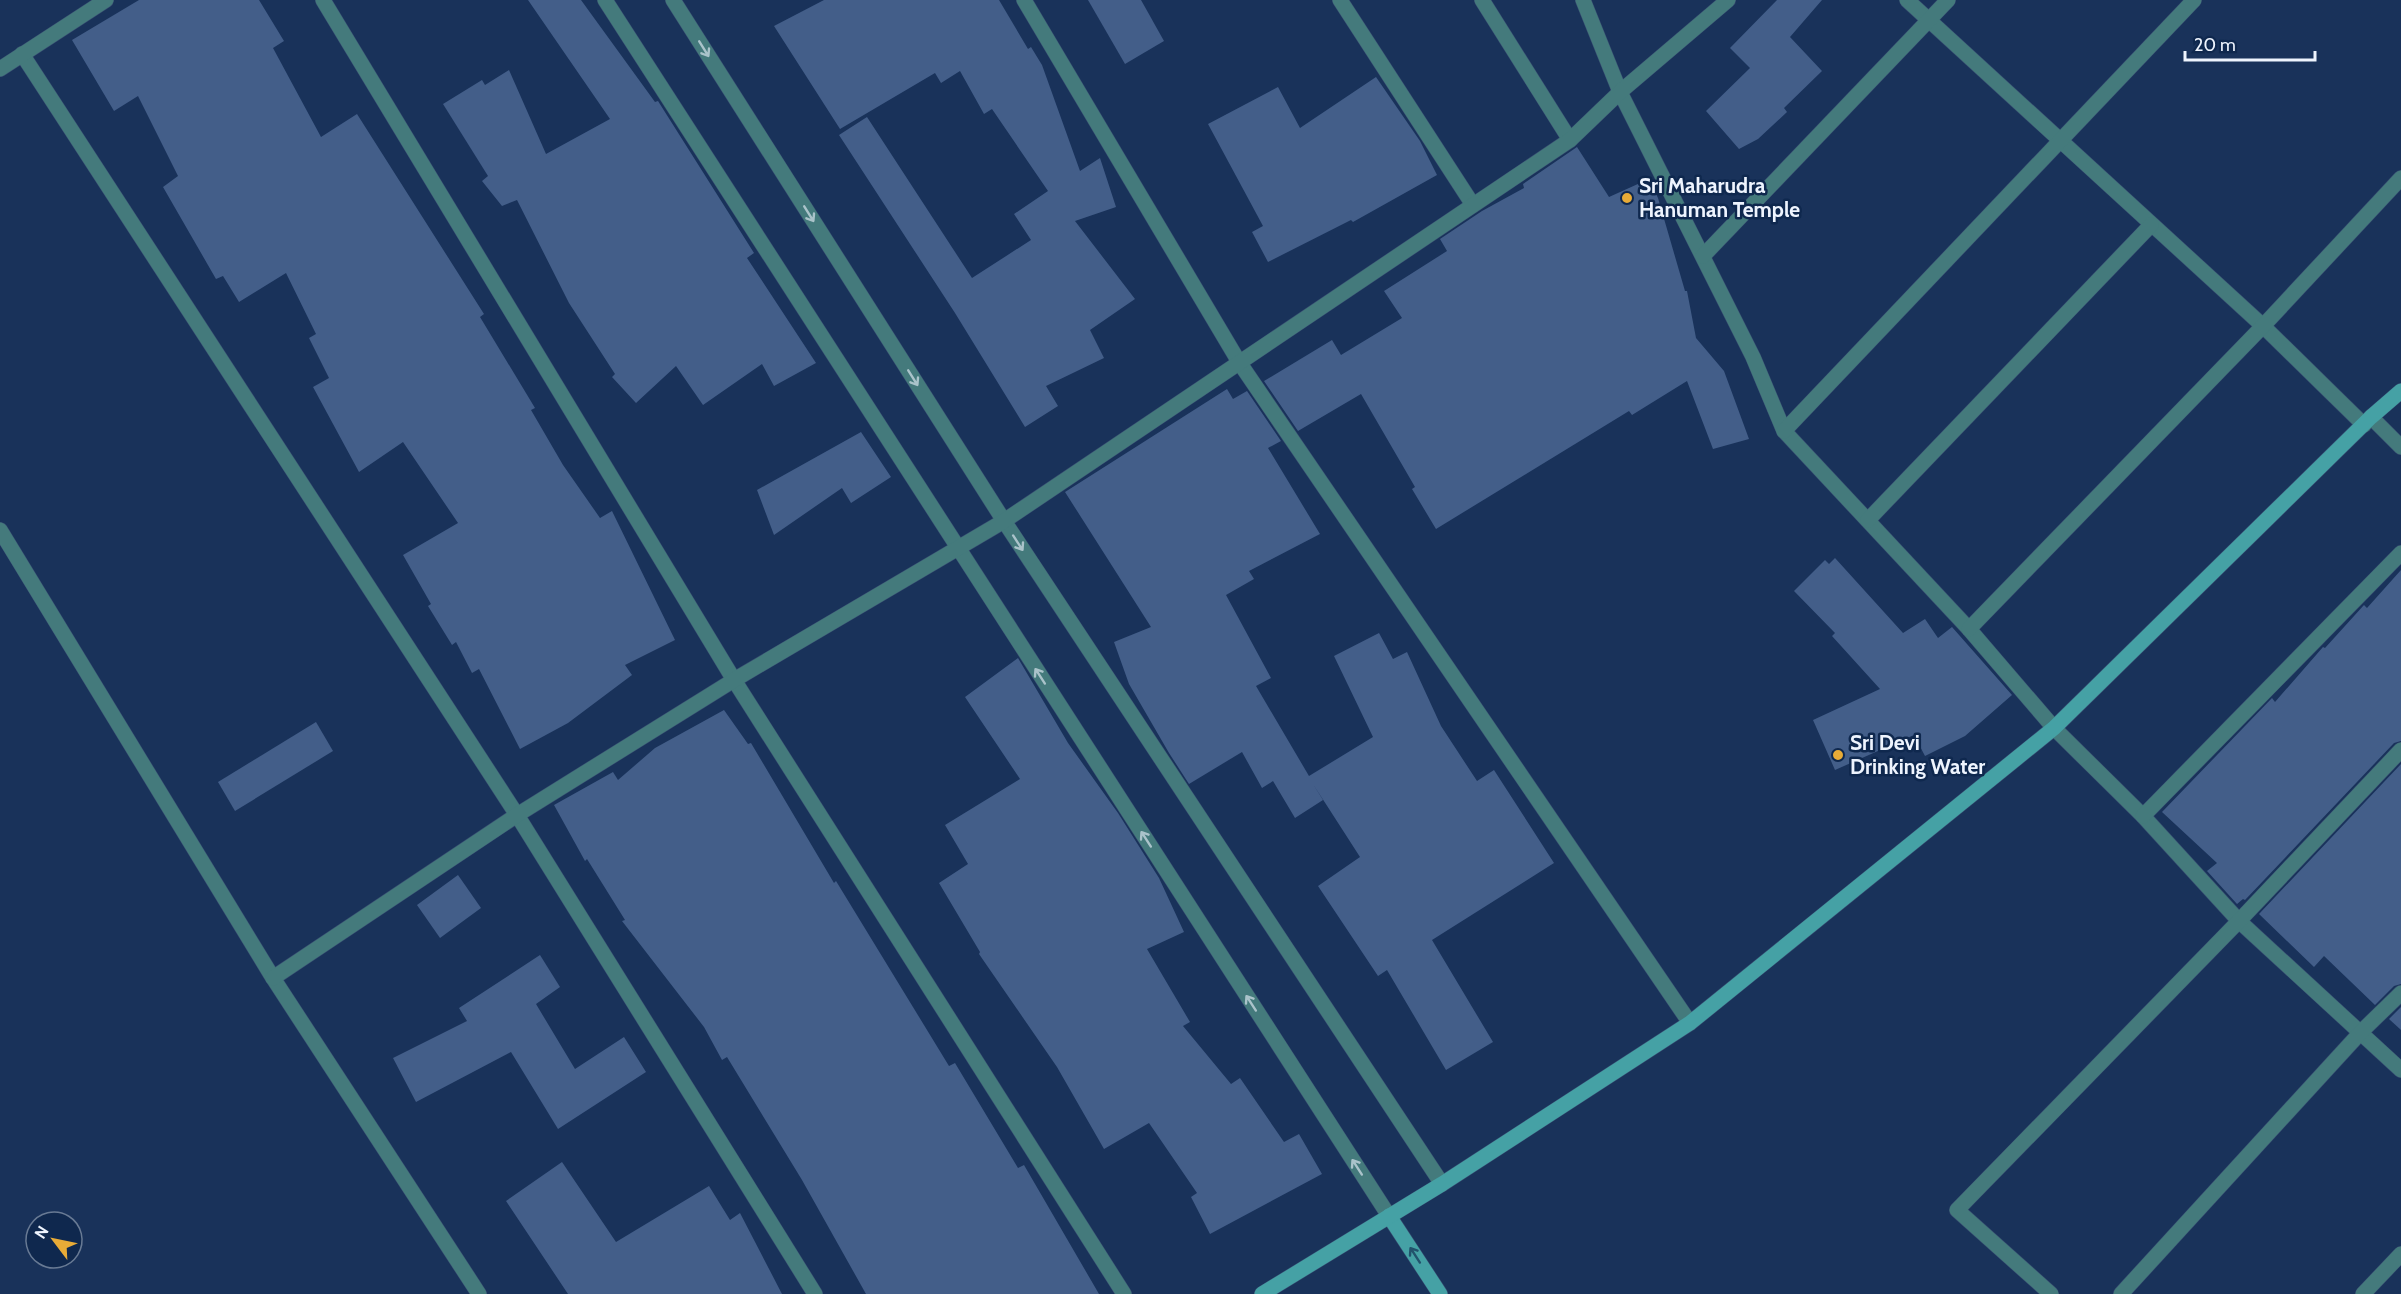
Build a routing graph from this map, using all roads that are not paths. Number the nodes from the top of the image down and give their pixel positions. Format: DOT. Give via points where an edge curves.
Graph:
graph roads {
  1 [pos="106,0"];
  2 [pos="323,0"];
  3 [pos="605,0"];
  4 [pos="673,0"];
  5 [pos="1024,0"];
  6 [pos="1340,0"];
  7 [pos="1482,0"];
  8 [pos="1583,0"];
  9 [pos="1728,0"];
  10 [pos="1907,0"];
  11 [pos="1948,0"];
  12 [pos="2194,0"];
  13 [pos="1929,20"];
  14 [pos="22,54"];
  15 [pos="0,69"];
  16 [pos="1620,92"];
  17 [pos="1570,140"];
  18 [pos="2060,142"];
  19 [pos="2401,178"];
  20 [pos="1473,205"];
  21 [pos="2151,225"];
  22 [pos="1703,256"];
  23 [pos="2263,326"];
  24 [pos="1239,362"];
  25 [pos="2401,391"];
  26 [pos="2368,421"];
  27 [pos="1784,431"];
  28 [pos="2401,447"];
  29 [pos="1004,520"];
  30 [pos="1868,520"];
  31 [pos="0,530"];
  32 [pos="957,548"];
  33 [pos="2401,553"];
  34 [pos="1970,629"];
  35 [pos="734,680"];
  36 [pos="2054,728"];
  37 [pos="2401,750"];
  38 [pos="517,815"];
  39 [pos="2143,816"];
  40 [pos="2239,921"];
  41 [pos="273,978"];
  42 [pos="2401,993"];
  43 [pos="1690,1023"];
  44 [pos="2361,1032"];
  45 [pos="2401,1070"];
  46 [pos="1442,1184"];
  47 [pos="1389,1216"];
  48 [pos="2401,1254"];
  49 [pos="479,1294"];
  50 [pos="815,1294"];
  51 [pos="1124,1294"];
  52 [pos="1262,1294"];
  53 [pos="1440,1294"];
  54 [pos="2051,1294"];
  55 [pos="2121,1294"];
  56 [pos="2363,1294"];
  1 -- 14 [label="street"];
  2 -- 35 [label="street"];
  3 -- 32 [label="street"];
  4 -- 29 [label="street, one-way"];
  5 -- 24 [label="street"];
  6 -- 20 [label="street"];
  7 -- 17 [label="street"];
  8 -- 16 [label="street"];
  9 -- 16 [label="street"];
  10 -- 13 [label="street"];
  11 -- 13 [label="street"];
  12 -- 18 [label="street"];
  13 -- 18 [label="street"];
  13 -- 22 [label="street"];
  14 -- 15 [label="street"];
  14 -- 38 [label="street"];
  16 -- 17 [label="street"];
  16 -- 22 [label="street"];
  17 -- 20 [label="street"];
  18 -- 21 [label="street"];
  18 -- 27 [label="street"];
  19 -- 23 [label="street"];
  20 -- 24 [label="street"];
  21 -- 23 [label="street"];
  21 -- 30 [label="street"];
  22 -- 27 [label="street"];
  23 -- 26 [label="street"];
  23 -- 34 [label="street"];
  24 -- 29 [label="street"];
  24 -- 43 [label="street"];
  25 -- 26 [label="main road"];
  26 -- 28 [label="street"];
  26 -- 36 [label="main road"];
  27 -- 30 [label="street"];
  29 -- 32 [label="street"];
  29 -- 46 [label="street, one-way"];
  30 -- 34 [label="street"];
  31 -- 41 [label="street"];
  32 -- 35 [label="street"];
  47 -- 32 [label="street, one-way"];
  33 -- 39 [label="street"];
  34 -- 36 [label="street"];
  35 -- 38 [label="street"];
  35 -- 51 [label="street"];
  36 -- 39 [label="street"];
  36 -- 43 [label="main road"];
  37 -- 40 [label="street"];
  38 -- 41 [label="street"];
  38 -- 50 [label="street"];
  39 -- 40 [label="street"];
  40 -- 44 [label="street"];
  40 -- 54 [label="street" via="1957,1210"];
  41 -- 49 [label="street"];
  42 -- 44 [label="street"];
  43 -- 46 [label="main road"];
  44 -- 45 [label="street"];
  44 -- 55 [label="street"];
  46 -- 47 [label="main road"];
  47 -- 52 [label="main road"];
  53 -- 47 [label="main road, one-way"];
  48 -- 56 [label="street"];
}
